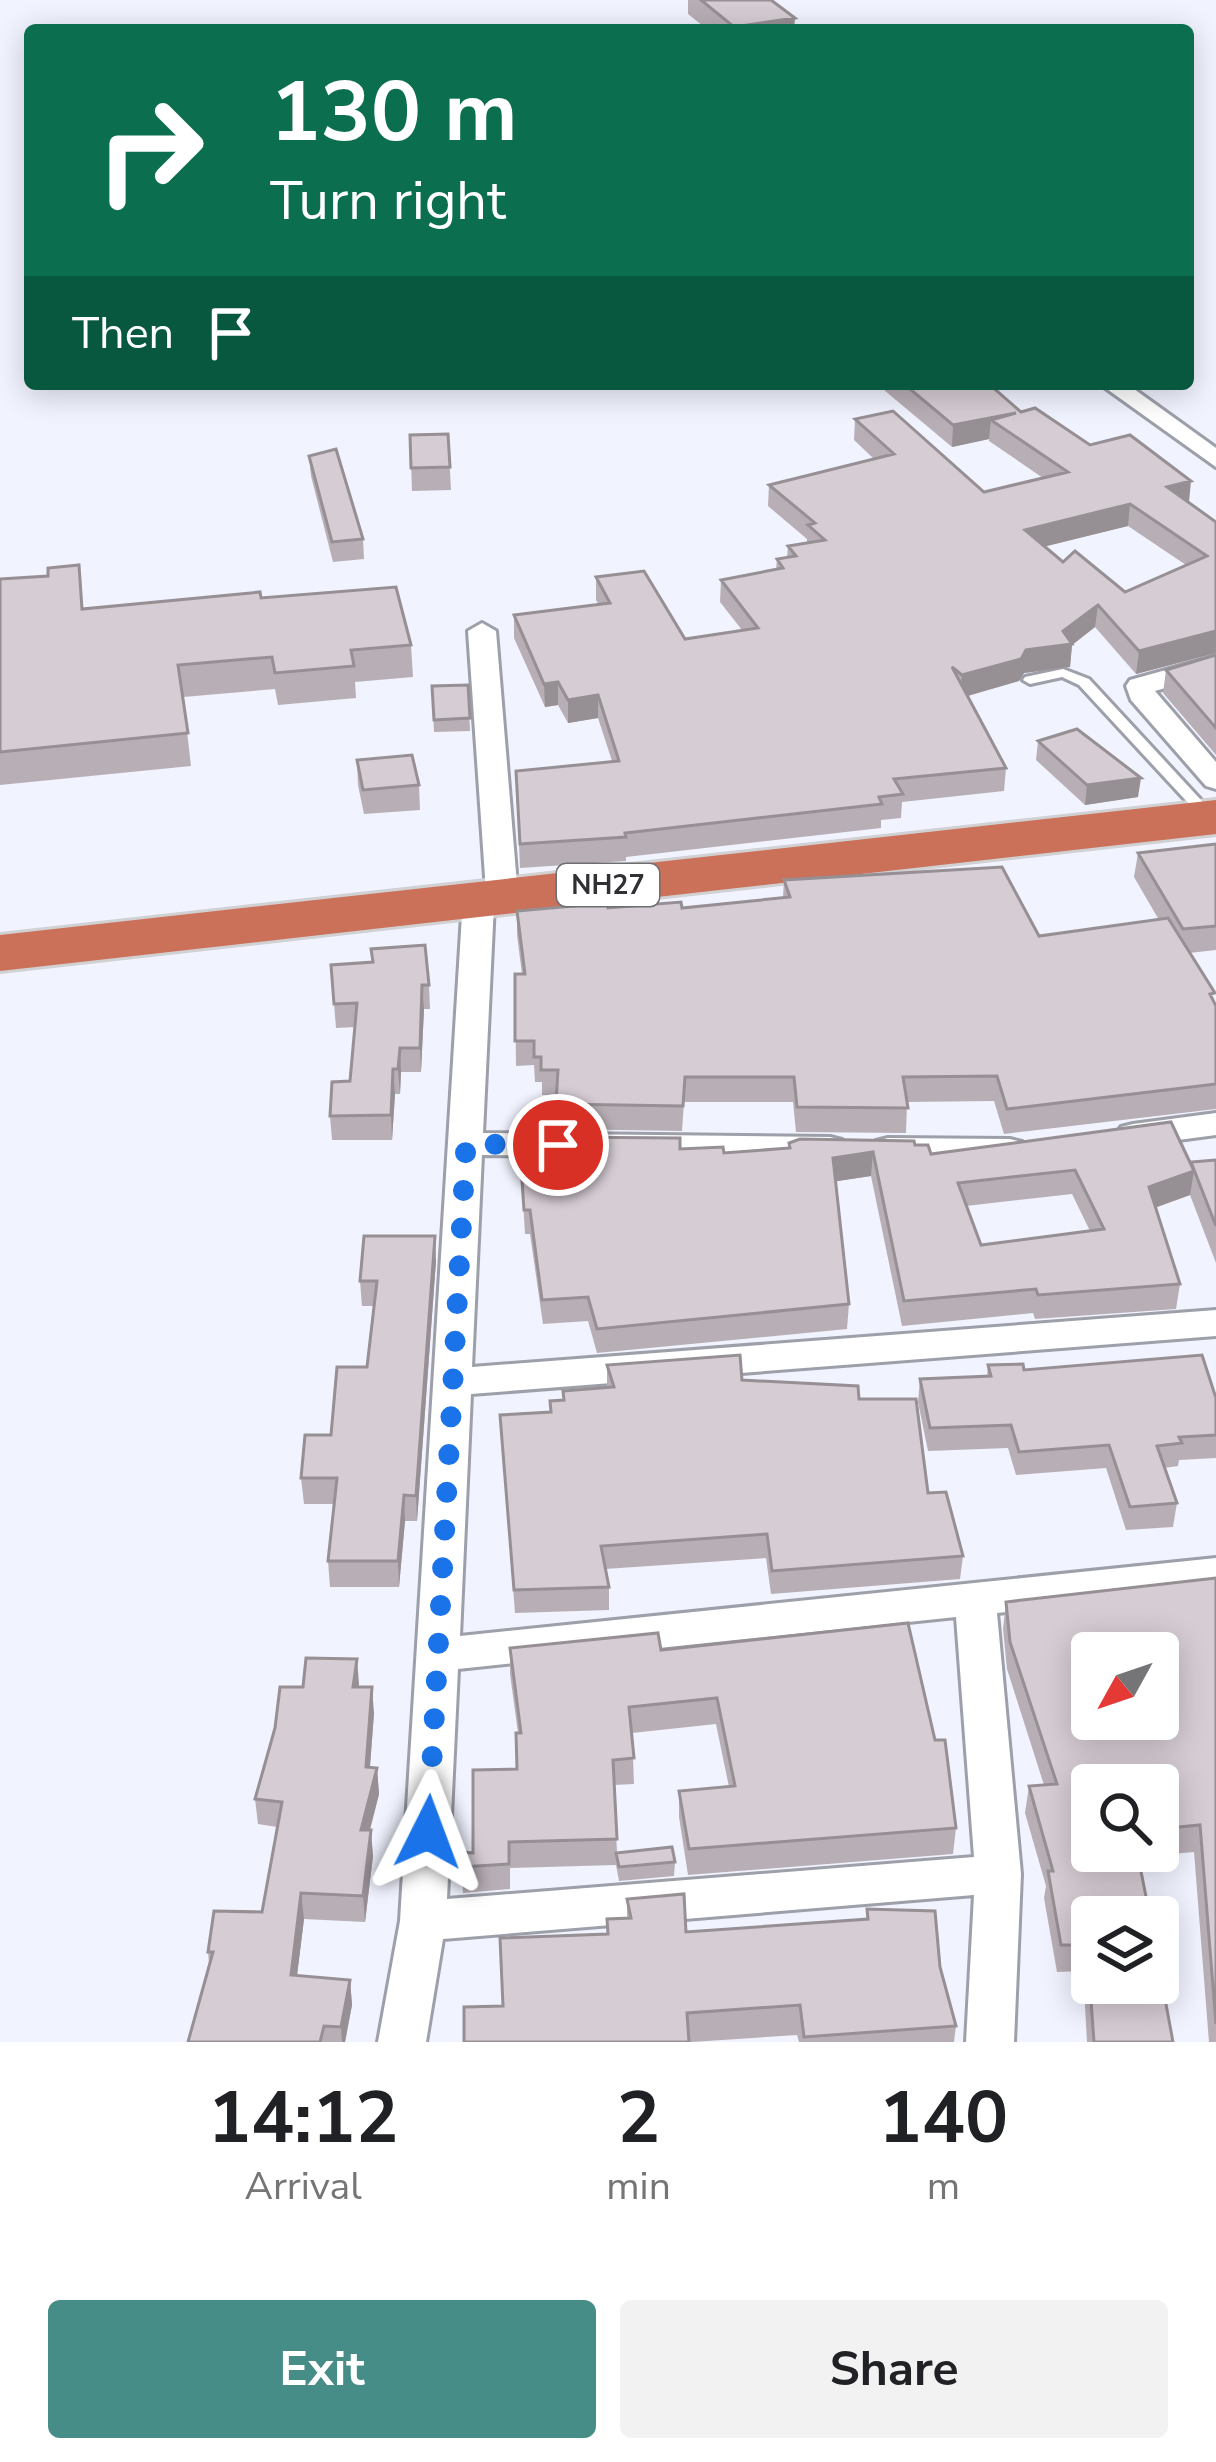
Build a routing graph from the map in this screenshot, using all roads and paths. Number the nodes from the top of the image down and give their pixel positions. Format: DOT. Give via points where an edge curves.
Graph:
graph roads {
  1 [pos="1120,390"];
  2 [pos="1216,460"];
  3 [pos="482,631"];
  4 [pos="1216,664"];
  5 [pos="1030,680"];
  6 [pos="1214,805"];
  7 [pos="490,898"];
  8 [pos="0,953"];
  9 [pos="1216,1124"];
  10 [pos="1106,1139"];
  11 [pos="466,1144"];
  12 [pos="1040,1148"];
  13 [pos="1216,1323"];
  14 [pos="453,1382"];
  15 [pos="1216,1574"];
  16 [pos="975,1599"];
  17 [pos="438,1655"];
  18 [pos="998,1874"];
  19 [pos="423,1921"];
  20 [pos="402,2042"];
  21 [pos="990,2042"];
  1 -- 2 [label="street"];
  3 -- 7 [label="street"];
  4 -- 6 [label="street" via="1140,686"];
  5 -- 6 [label="lane" via="1063,673 1084,682"];
  6 -- 7 [label="highway, NH27"];
  7 -- 8 [label="highway, NH27"];
  7 -- 11 [label="street"];
  9 -- 10 [label="street"];
  11 -- 12 [label="street"];
  11 -- 14 [label="street"];
  13 -- 14 [label="street"];
  14 -- 17 [label="street"];
  15 -- 16 [label="street"];
  16 -- 17 [label="street"];
  16 -- 18 [label="street"];
  17 -- 19 [label="street"];
  18 -- 19 [label="street"];
  18 -- 21 [label="street"];
  19 -- 20 [label="street"];
}
